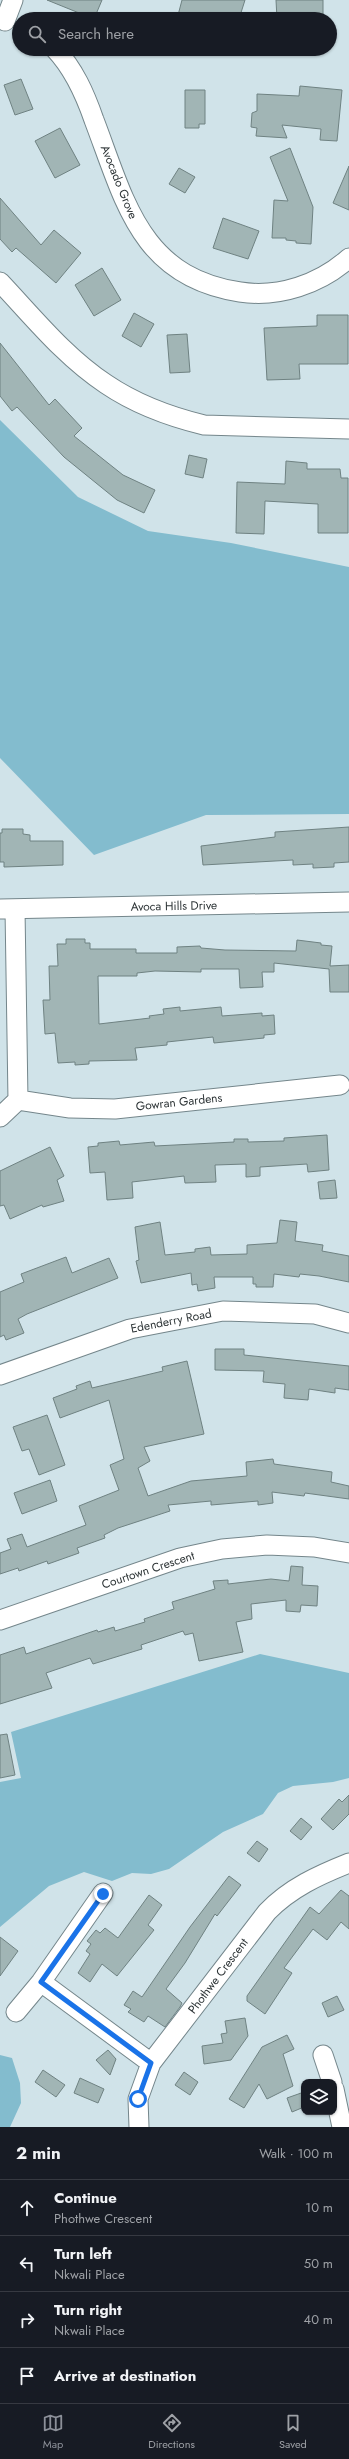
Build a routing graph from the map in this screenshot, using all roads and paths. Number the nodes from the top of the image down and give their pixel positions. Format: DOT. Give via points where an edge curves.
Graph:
graph roads {
  1 [pos="13,0"];
  2 [pos="8,23"];
  3 [pos="61,56"];
  4 [pos="349,258"];
  5 [pos="0,282"];
  6 [pos="349,429"];
  7 [pos="349,902"];
  8 [pos="8,909"];
  9 [pos="340,1085"];
  10 [pos="18,1100"];
  11 [pos="0,1118"];
  12 [pos="349,1323"];
  13 [pos="0,1375"];
  14 [pos="349,1554"];
  15 [pos="0,1620"];
  16 [pos="349,1863"];
  17 [pos="103,1894"];
  18 [pos="41,1982"];
  19 [pos="16,2012"];
  20 [pos="323,2055"];
  21 [pos="151,2063"];
  22 [pos="331,2079"];
  23 [pos="337,2103"];
  24 [pos="139,2127"];
  25 [pos="342,2127"];
  1 -- 2 [label="street"];
  3 -- 4 [label="street, Avocado Grove" via="84,93 128,207 141,233 160,256 184,275 218,289 248,294 278,292 322,278"];
  5 -- 6 [label="street" via="87,370 106,385 139,402 204,425"];
  7 -- 8 [label="street, Avoca Hills Drive"];
  8 -- 10 [label="street"];
  9 -- 10 [label="street, Gowran Gardens" via="115,1109 70,1108"];
  10 -- 11 [label="street"];
  12 -- 13 [label="street, Edenderry Road" via="315,1314 223,1312 130,1329"];
  14 -- 15 [label="street, Courtown Crescent" via="314,1547 267,1545 215,1551 180,1558"];
  16 -- 21 [label="street, Phothwe Crescent" via="319,1875 280,1898"];
  17 -- 18 [label="street"];
  18 -- 19 [label="street"];
  18 -- 21 [label="street"];
  20 -- 22 [label="street"];
  21 -- 24 [label="street, Phothwe Crescent" via="138,2099"];
  23 -- 25 [label="street"];
}
